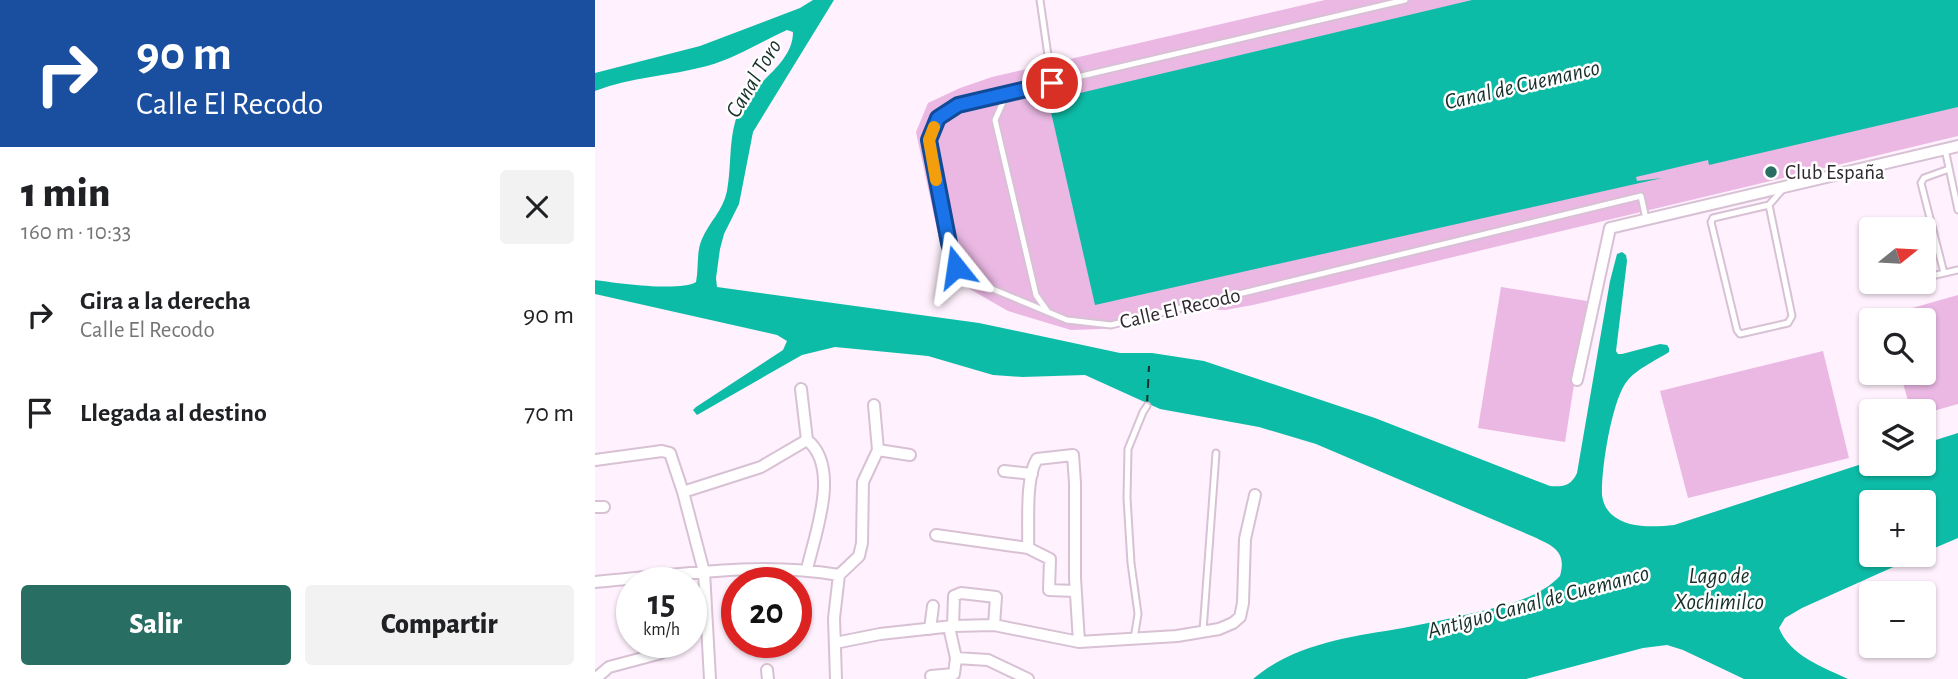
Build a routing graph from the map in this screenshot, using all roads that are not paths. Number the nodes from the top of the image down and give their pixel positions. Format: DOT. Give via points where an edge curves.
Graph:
graph roads {
  1 [pos="1040,0"];
  2 [pos="1405,0"];
  3 [pos="1052,83"];
  4 [pos="1007,93"];
  5 [pos="1958,146"];
  6 [pos="1945,149"];
  7 [pos="1949,169"];
  8 [pos="1784,187"];
  9 [pos="1769,205"];
  10 [pos="1958,209"];
  11 [pos="1646,219"];
  12 [pos="1958,270"];
  13 [pos="1944,273"];
  14 [pos="1936,275"];
  15 [pos="1048,312"];
  16 [pos="1577,380"];
  17 [pos="801,389"];
  18 [pos="874,405"];
  19 [pos="1147,406"];
  20 [pos="807,440"];
  21 [pos="878,450"];
  22 [pos="1216,453"];
  23 [pos="910,454"];
  24 [pos="595,460"];
  25 [pos="1004,471"];
  26 [pos="1032,474"];
  27 [pos="683,492"];
  28 [pos="1255,495"];
  29 [pos="936,535"];
  30 [pos="1028,548"];
  31 [pos="703,567"];
  32 [pos="807,567"];
  33 [pos="812,570"];
  34 [pos="839,575"];
  35 [pos="616,581"];
  36 [pos="595,582"];
  37 [pos="1075,591"];
  38 [pos="933,606"];
  39 [pos="707,617"];
  40 [pos="994,625"];
  41 [pos="951,626"];
  42 [pos="930,629"];
  43 [pos="708,632"];
  44 [pos="1203,632"];
  45 [pos="1134,639"];
  46 [pos="1079,642"];
  47 [pos="835,643"];
  48 [pos="643,658"];
  49 [pos="956,658"];
  50 [pos="931,676"];
  51 [pos="595,679"];
  52 [pos="710,679"];
  53 [pos="836,679"];
  54 [pos="1028,679"];
  1 -- 3 [label="lane"];
  2 -- 3 [label="lane, Calle El Recodo"];
  3 -- 4 [label="lane, Calle El Recodo"];
  4 -- 15 [label="lane" via="995,120 1036,295"];
  4 -- 15 [label="lane, Calle El Recodo" via="958,105 938,118 929,140 956,267 971,281"];
  5 -- 6 [label="street"];
  6 -- 7 [label="lane"];
  6 -- 8 [label="street"];
  7 -- 10 [label="lane"];
  7 -- 13 [label="lane" via="1921,183"];
  8 -- 9 [label="lane"];
  8 -- 11 [label="street"];
  9 -- 9 [label="lane" via="1792,316 1788,323 1740,334 1711,222"];
  11 -- 15 [label="lane, Calle El Recodo" via="1641,195 1111,325 1067,320"];
  11 -- 16 [label="street" via="1611,228"];
  12 -- 13 [label="lane"];
  13 -- 14 [label="lane"];
  17 -- 20 [label="street"];
  18 -- 21 [label="street"];
  19 -- 45 [label="lane" via="1128,449 1130,553 1138,614"];
  20 -- 27 [label="street" via="761,467"];
  20 -- 32 [label="street" via="823,465 825,483"];
  21 -- 23 [label="street"];
  21 -- 34 [label="street" via="863,482 859,556"];
  22 -- 44 [label="lane"];
  24 -- 27 [label="street" via="670,453"];
  25 -- 26 [label="street"];
  26 -- 30 [label="street"];
  26 -- 37 [label="street" via="1037,459 1074,457"];
  27 -- 31 [label="street"];
  28 -- 44 [label="street" via="1245,539 1240,617"];
  29 -- 30 [label="street"];
  30 -- 37 [label="street" via="1050,559 1048,589"];
  33 -- 34 [label="street"];
  34 -- 47 [label="street"];
  35 -- 36 [label="street"];
  37 -- 46 [label="street"];
  38 -- 42 [label="street"];
  39 -- 43 [label="street"];
  40 -- 41 [label="street"];
  40 -- 41 [label="street" via="996,597 961,593 954,596"];
  40 -- 46 [label="street"];
  41 -- 42 [label="street"];
  41 -- 49 [label="street"];
  42 -- 47 [label="street"];
  43 -- 52 [label="street"];
  44 -- 45 [label="street"];
  45 -- 46 [label="street"];
  47 -- 53 [label="street"];
  48 -- 51 [label="street" via="609,667"];
  49 -- 50 [label="street" via="954,674"];
  49 -- 54 [label="street" via="988,660"];
}
